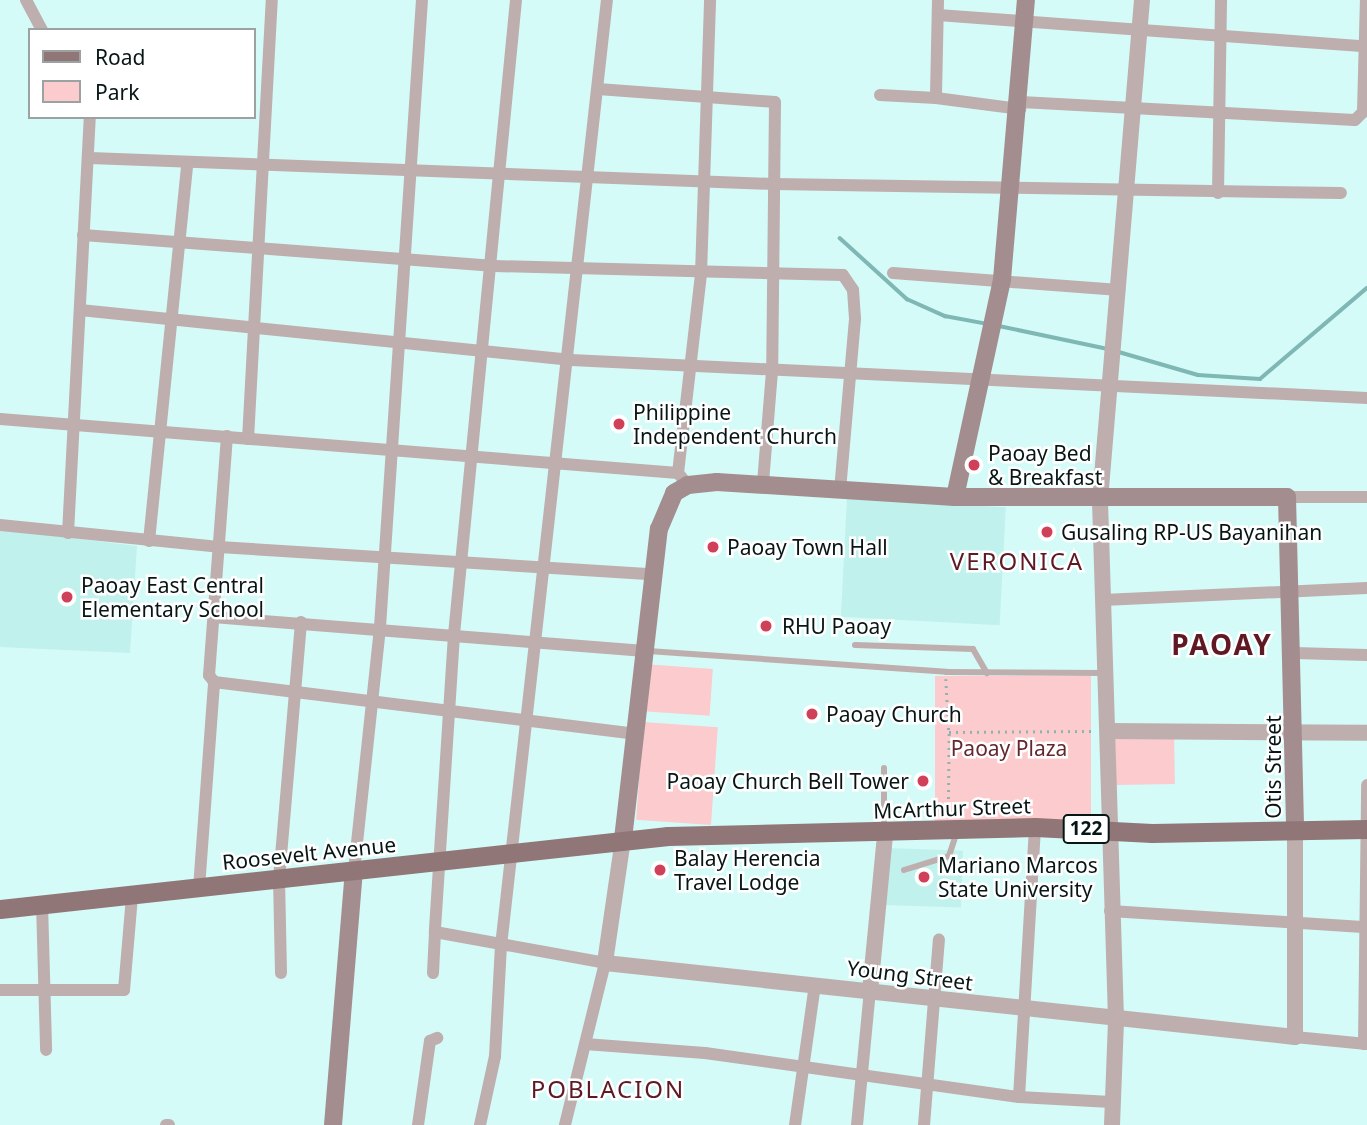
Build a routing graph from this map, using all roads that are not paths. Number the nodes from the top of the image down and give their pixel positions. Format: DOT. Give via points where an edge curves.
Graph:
graph roads {
  1 [pos="26,0"];
  2 [pos="272,0"];
  3 [pos="422,0"];
  4 [pos="516,0"];
  5 [pos="607,0"];
  6 [pos="710,0"];
  7 [pos="938,0"];
  8 [pos="1026,0"];
  9 [pos="1142,0"];
  10 [pos="1221,0"];
  11 [pos="1366,0"];
  12 [pos="938,15"];
  13 [pos="1026,22"];
  14 [pos="41,28"];
  15 [pos="1137,33"];
  16 [pos="1219,40"];
  17 [pos="1362,46"];
  18 [pos="598,89"];
  19 [pos="880,95"];
  20 [pos="936,98"];
  21 [pos="707,99"];
  22 [pos="1020,105"];
  23 [pos="1131,108"];
  24 [pos="1219,112"];
  25 [pos="90,119"];
  26 [pos="90,158"];
  27 [pos="187,164"];
  28 [pos="266,169"];
  29 [pos="412,172"];
  30 [pos="498,174"];
  31 [pos="589,178"];
  32 [pos="704,181"];
  33 [pos="774,184"];
  34 [pos="1013,188"];
  35 [pos="1124,192"];
  36 [pos="1218,193"];
  37 [pos="1341,193"];
  38 [pos="83,235"];
  39 [pos="176,242"];
  40 [pos="262,244"];
  41 [pos="406,258"];
  42 [pos="495,266"];
  43 [pos="580,268"];
  44 [pos="893,273"];
  45 [pos="701,274"];
  46 [pos="773,277"];
  47 [pos="1002,279"];
  48 [pos="1119,290"];
  49 [pos="80,310"];
  50 [pos="167,319"];
  51 [pos="258,328"];
  52 [pos="397,342"];
  53 [pos="486,350"];
  54 [pos="571,360"];
  55 [pos="694,365"];
  56 [pos="772,371"];
  57 [pos="854,373"];
  58 [pos="979,384"];
  59 [pos="1112,387"];
  60 [pos="1367,397"];
  61 [pos="0,419"];
  62 [pos="72,423"];
  63 [pos="158,432"];
  64 [pos="227,436"];
  65 [pos="248,439"];
  66 [pos="393,450"];
  67 [pos="473,457"];
  68 [pos="559,461"];
  69 [pos="683,479"];
  70 [pos="764,482"];
  71 [pos="840,488"];
  72 [pos="1287,496"];
  73 [pos="955,497"];
  74 [pos="1367,497"];
  75 [pos="1100,500"];
  76 [pos="0,525"];
  77 [pos="68,533"];
  78 [pos="149,541"];
  79 [pos="219,547"];
  80 [pos="383,555"];
  81 [pos="463,563"];
  82 [pos="546,567"];
  83 [pos="651,574"];
  84 [pos="1367,588"];
  85 [pos="1291,590"];
  86 [pos="1103,600"];
  87 [pos="214,617"];
  88 [pos="301,622"];
  89 [pos="380,627"];
  90 [pos="454,635"];
  91 [pos="538,643"];
  92 [pos="855,645"];
  93 [pos="642,651"];
  94 [pos="1294,653"];
  95 [pos="1367,655"];
  96 [pos="987,673"];
  97 [pos="1104,673"];
  98 [pos="214,682"];
  99 [pos="294,695"];
  100 [pos="373,705"];
  101 [pos="449,712"];
  102 [pos="529,723"];
  103 [pos="1108,731"];
  104 [pos="1298,733"];
  105 [pos="1367,733"];
  106 [pos="635,734"];
  107 [pos="884,768"];
  108 [pos="1367,785"];
  109 [pos="1035,827"];
  110 [pos="1366,829"];
  111 [pos="953,830"];
  112 [pos="1112,830"];
  113 [pos="1295,831"];
  114 [pos="885,834"];
  115 [pos="623,839"];
  116 [pos="512,854"];
  117 [pos="439,862"];
  118 [pos="904,870"];
  119 [pos="354,871"];
  120 [pos="279,879"];
  121 [pos="200,888"];
  122 [pos="132,896"];
  123 [pos="42,903"];
  124 [pos="0,909"];
  125 [pos="1110,911"];
  126 [pos="1299,923"];
  127 [pos="1367,927"];
  128 [pos="435,932"];
  129 [pos="939,940"];
  130 [pos="501,946"];
  131 [pos="606,962"];
  132 [pos="281,973"];
  133 [pos="433,973"];
  134 [pos="815,984"];
  135 [pos="0,990"];
  136 [pos="44,990"];
  137 [pos="870,991"];
  138 [pos="934,998"];
  139 [pos="1027,1012"];
  140 [pos="1116,1019"];
  141 [pos="1295,1037"];
  142 [pos="437,1038"];
  143 [pos="585,1044"];
  144 [pos="1366,1044"];
  145 [pos="47,1050"];
  146 [pos="803,1069"];
  147 [pos="860,1076"];
  148 [pos="926,1083"];
  149 [pos="1019,1097"];
  150 [pos="1111,1102"];
  151 [pos="333,1125"];
  152 [pos="418,1125"];
  153 [pos="480,1125"];
  154 [pos="565,1125"];
  155 [pos="795,1125"];
  156 [pos="857,1125"];
  157 [pos="924,1125"];
  158 [pos="1112,1125"];
  1 -- 14 [label="street"];
  2 -- 28 [label="street"];
  3 -- 29 [label="street"];
  4 -- 30 [label="street"];
  5 -- 18 [label="street"];
  6 -- 21 [label="street"];
  7 -- 12 [label="street"];
  8 -- 13 [label="main road"];
  9 -- 15 [label="street"];
  10 -- 16 [label="street"];
  11 -- 17 [label="street"];
  12 -- 13 [label="street"];
  12 -- 20 [label="street"];
  13 -- 15 [label="street"];
  13 -- 22 [label="main road"];
  15 -- 16 [label="street"];
  15 -- 23 [label="street"];
  16 -- 17 [label="street"];
  16 -- 24 [label="street"];
  17 -- 24 [label="street" via="1359,118"];
  18 -- 21 [label="street"];
  18 -- 31 [label="street"];
  19 -- 20 [label="street"];
  20 -- 22 [label="street"];
  21 -- 32 [label="street"];
  21 -- 33 [label="street" via="775,102"];
  22 -- 23 [label="street"];
  22 -- 34 [label="main road"];
  23 -- 24 [label="street"];
  23 -- 35 [label="street"];
  24 -- 36 [label="street"];
  25 -- 26 [label="street"];
  26 -- 27 [label="street"];
  26 -- 38 [label="street"];
  27 -- 28 [label="street"];
  27 -- 39 [label="street"];
  28 -- 29 [label="street"];
  28 -- 40 [label="street"];
  29 -- 30 [label="street"];
  29 -- 41 [label="street"];
  30 -- 31 [label="street"];
  30 -- 42 [label="street"];
  31 -- 32 [label="street"];
  31 -- 43 [label="street"];
  32 -- 33 [label="street"];
  32 -- 45 [label="street"];
  33 -- 34 [label="street"];
  33 -- 46 [label="street"];
  34 -- 35 [label="street"];
  34 -- 47 [label="main road"];
  35 -- 36 [label="street"];
  35 -- 48 [label="street"];
  36 -- 37 [label="street"];
  38 -- 39 [label="street"];
  38 -- 49 [label="street"];
  39 -- 40 [label="street"];
  39 -- 50 [label="street"];
  40 -- 41 [label="street"];
  40 -- 51 [label="street"];
  41 -- 42 [label="street"];
  41 -- 52 [label="street"];
  42 -- 43 [label="street"];
  42 -- 53 [label="street"];
  43 -- 45 [label="street"];
  43 -- 54 [label="street"];
  44 -- 47 [label="street"];
  45 -- 46 [label="street"];
  45 -- 55 [label="street"];
  46 -- 56 [label="street"];
  46 -- 57 [label="street" via="848,279 854,295"];
  47 -- 48 [label="street"];
  47 -- 58 [label="main road"];
  48 -- 59 [label="street"];
  49 -- 50 [label="street"];
  49 -- 62 [label="street"];
  50 -- 51 [label="street"];
  50 -- 63 [label="street"];
  51 -- 52 [label="street"];
  51 -- 65 [label="street"];
  52 -- 53 [label="street"];
  52 -- 66 [label="street"];
  53 -- 54 [label="street"];
  53 -- 67 [label="street"];
  54 -- 55 [label="street"];
  54 -- 68 [label="street"];
  55 -- 56 [label="street"];
  55 -- 69 [label="street"];
  56 -- 57 [label="street"];
  56 -- 70 [label="street"];
  57 -- 58 [label="street"];
  57 -- 71 [label="street"];
  58 -- 59 [label="street"];
  58 -- 73 [label="main road"];
  59 -- 60 [label="street"];
  59 -- 75 [label="street"];
  61 -- 62 [label="street"];
  62 -- 63 [label="street"];
  62 -- 77 [label="street"];
  63 -- 64 [label="street"];
  63 -- 78 [label="street"];
  64 -- 65 [label="street"];
  64 -- 79 [label="street"];
  65 -- 66 [label="street"];
  66 -- 67 [label="street"];
  66 -- 80 [label="street"];
  67 -- 68 [label="street"];
  67 -- 81 [label="street"];
  68 -- 69 [label="street"];
  68 -- 82 [label="street"];
  69 -- 70 [label="main road"];
  69 -- 83 [label="main road" via="666,506"];
  70 -- 71 [label="main road"];
  71 -- 73 [label="main road"];
  72 -- 74 [label="street"];
  72 -- 75 [label="main road"];
  72 -- 85 [label="main road, Otis Street"];
  73 -- 75 [label="main road"];
  75 -- 86 [label="street"];
  76 -- 77 [label="street"];
  77 -- 78 [label="street"];
  78 -- 79 [label="street"];
  79 -- 80 [label="street"];
  79 -- 87 [label="street"];
  80 -- 81 [label="street"];
  80 -- 89 [label="street"];
  81 -- 82 [label="street"];
  81 -- 90 [label="street"];
  82 -- 83 [label="street"];
  82 -- 91 [label="street"];
  83 -- 93 [label="main road"];
  84 -- 85 [label="street"];
  85 -- 86 [label="street"];
  85 -- 94 [label="main road, Otis Street"];
  86 -- 97 [label="street"];
  87 -- 88 [label="street"];
  87 -- 98 [label="street"];
  88 -- 89 [label="street"];
  88 -- 99 [label="street"];
  89 -- 90 [label="street"];
  89 -- 100 [label="street"];
  90 -- 91 [label="street"];
  90 -- 101 [label="street"];
  91 -- 93 [label="street"];
  91 -- 102 [label="street"];
  92 -- 96 [label="lane" via="973,649"];
  93 -- 96 [label="lane"];
  93 -- 106 [label="main road"];
  94 -- 95 [label="street"];
  94 -- 104 [label="main road, Otis Street"];
  96 -- 97 [label="lane"];
  97 -- 103 [label="street"];
  98 -- 99 [label="street"];
  98 -- 121 [label="street"];
  99 -- 100 [label="street"];
  99 -- 120 [label="street"];
  100 -- 101 [label="street"];
  100 -- 119 [label="street"];
  101 -- 102 [label="street"];
  101 -- 117 [label="street"];
  102 -- 106 [label="street"];
  102 -- 116 [label="street"];
  103 -- 104 [label="street"];
  103 -- 112 [label="street"];
  104 -- 105 [label="street"];
  104 -- 113 [label="main road, Otis Street"];
  106 -- 115 [label="main road"];
  107 -- 114 [label="lane"];
  108 -- 110 [label="street"];
  109 -- 111 [label="main road, McArthur Street / 122"];
  109 -- 112 [label="main road, McArthur Street / 122"];
  109 -- 139 [label="street"];
  110 -- 113 [label="main road, McArthur Street / 122"];
  110 -- 127 [label="street"];
  111 -- 114 [label="main road, McArthur Street / 122"];
  111 -- 118 [label="lane" via="949,856"];
  112 -- 113 [label="main road, McArthur Street / 122"];
  112 -- 125 [label="street"];
  113 -- 126 [label="street, Otis Street"];
  114 -- 115 [label="main road, McArthur Street / 122"];
  114 -- 137 [label="street"];
  115 -- 116 [label="main road, Roosevelt Avenue"];
  115 -- 131 [label="street"];
  116 -- 117 [label="main road, Roosevelt Avenue"];
  116 -- 130 [label="street"];
  117 -- 119 [label="main road, Roosevelt Avenue"];
  117 -- 128 [label="street"];
  119 -- 120 [label="main road, Roosevelt Avenue"];
  119 -- 151 [label="main road"];
  120 -- 121 [label="main road, Roosevelt Avenue"];
  120 -- 132 [label="street"];
  121 -- 122 [label="main road, Roosevelt Avenue"];
  122 -- 123 [label="main road, Roosevelt Avenue"];
  122 -- 136 [label="street" via="126,988"];
  123 -- 124 [label="main road, Roosevelt Avenue"];
  123 -- 136 [label="street"];
  125 -- 126 [label="street"];
  125 -- 140 [label="street"];
  126 -- 127 [label="street"];
  126 -- 141 [label="street, Otis Street"];
  127 -- 144 [label="street"];
  128 -- 130 [label="street, Young Street"];
  128 -- 133 [label="street"];
  129 -- 138 [label="street"];
  130 -- 131 [label="street, Young Street"];
  130 -- 153 [label="street" via="495,1056"];
  131 -- 134 [label="street, Young Street"];
  131 -- 143 [label="street"];
  134 -- 137 [label="street, Young Street"];
  134 -- 146 [label="street"];
  135 -- 136 [label="street"];
  136 -- 145 [label="street"];
  137 -- 138 [label="street, Young Street"];
  137 -- 147 [label="street"];
  138 -- 139 [label="street, Young Street"];
  138 -- 148 [label="street"];
  139 -- 140 [label="street, Young Street"];
  139 -- 149 [label="street"];
  140 -- 141 [label="street, Young Street"];
  140 -- 150 [label="street"];
  141 -- 144 [label="street, Young Street"];
  142 -- 152 [label="street" via="430,1041"];
  143 -- 146 [label="street"];
  143 -- 154 [label="street"];
  146 -- 147 [label="street"];
  146 -- 155 [label="street"];
  147 -- 148 [label="street"];
  147 -- 156 [label="street"];
  148 -- 149 [label="street"];
  148 -- 157 [label="street"];
  149 -- 150 [label="street"];
  150 -- 158 [label="street"];
}
